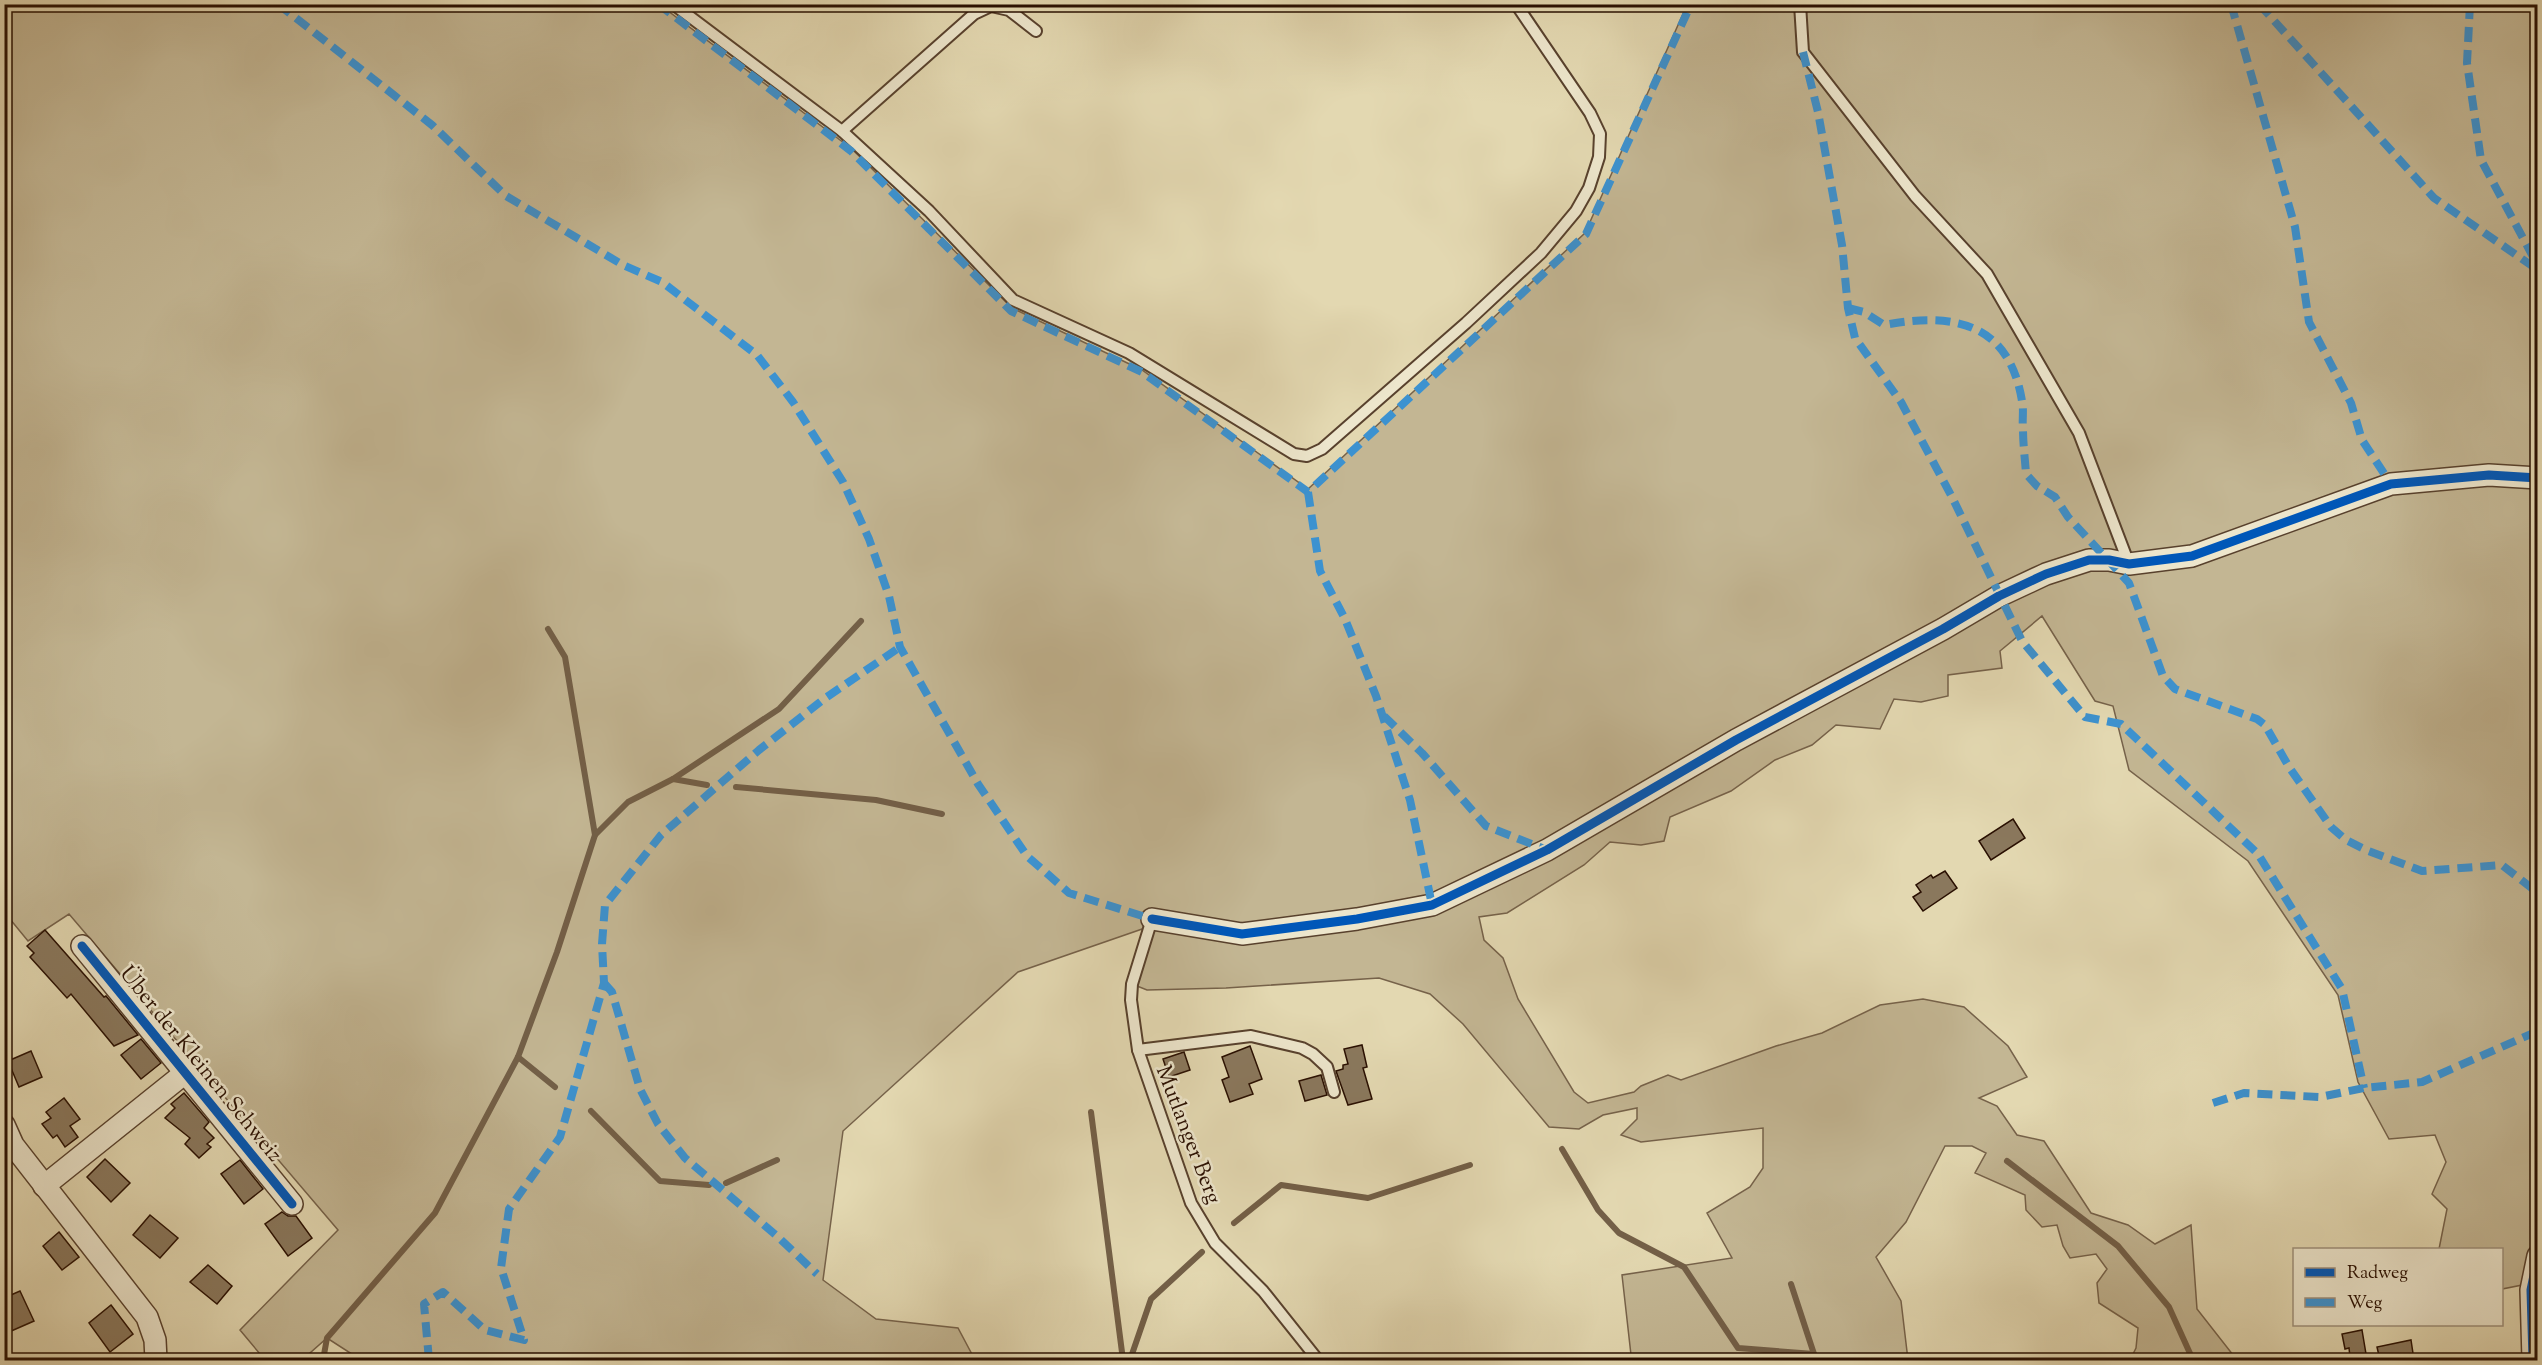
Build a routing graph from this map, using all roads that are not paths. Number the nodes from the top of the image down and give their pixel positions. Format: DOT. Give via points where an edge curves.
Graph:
graph roads {
  1 [pos="673,4"];
  2 [pos="1516,4"];
  3 [pos="1800,4"];
  4 [pos="1036,32"];
  5 [pos="842,131"];
  6 [pos="2538,478"];
  7 [pos="2129,564"];
  8 [pos="1152,919"];
  9 [pos="82,946"];
  10 [pos="1138,1050"];
  11 [pos="185,1072"];
  12 [pos="1334,1092"];
  13 [pos="4,1125"];
  14 [pos="44,1186"];
  15 [pos="292,1204"];
  16 [pos="2538,1256"];
  17 [pos="156,1360"];
  18 [pos="1318,1360"];
  19 [pos="2533,1360"];
  1 -- 5 [label="lane"];
  2 -- 5 [label="lane" via="1600,134 1599,157 1589,188 1576,211 1541,253 1322,449 1307,456 1276,445 1129,353 1013,300 929,212"];
  3 -- 7 [label="lane" via="1803,52 1915,196 1987,274 2079,433"];
  4 -- 5 [label="lane" via="1009,10 992,6 974,14"];
  6 -- 7 [label="street" via="2489,475 2391,484 2192,556"];
  7 -- 8 [label="street" via="2089,560 2009,591 1736,740 1547,850 1432,905 1357,920 1242,934"];
  8 -- 10 [label="lane, Mutlanger Berg" via="1132,984"];
  9 -- 11 [label="street, Über der Kleinen Schweiz"];
  10 -- 12 [label="lane" via="1251,1036 1313,1054 1327,1067"];
  10 -- 18 [label="lane, Mutlanger Berg" via="1191,1203 1215,1243 1263,1291"];
  11 -- 14 [label="street, Über der Kleinen Schweiz"];
  11 -- 15 [label="street, Über der Kleinen Schweiz"];
  13 -- 14 [label="street" via="13,1145"];
  14 -- 17 [label="street" via="147,1317 155,1340"];
  16 -- 19 [label="street" via="2531,1290"];
}
